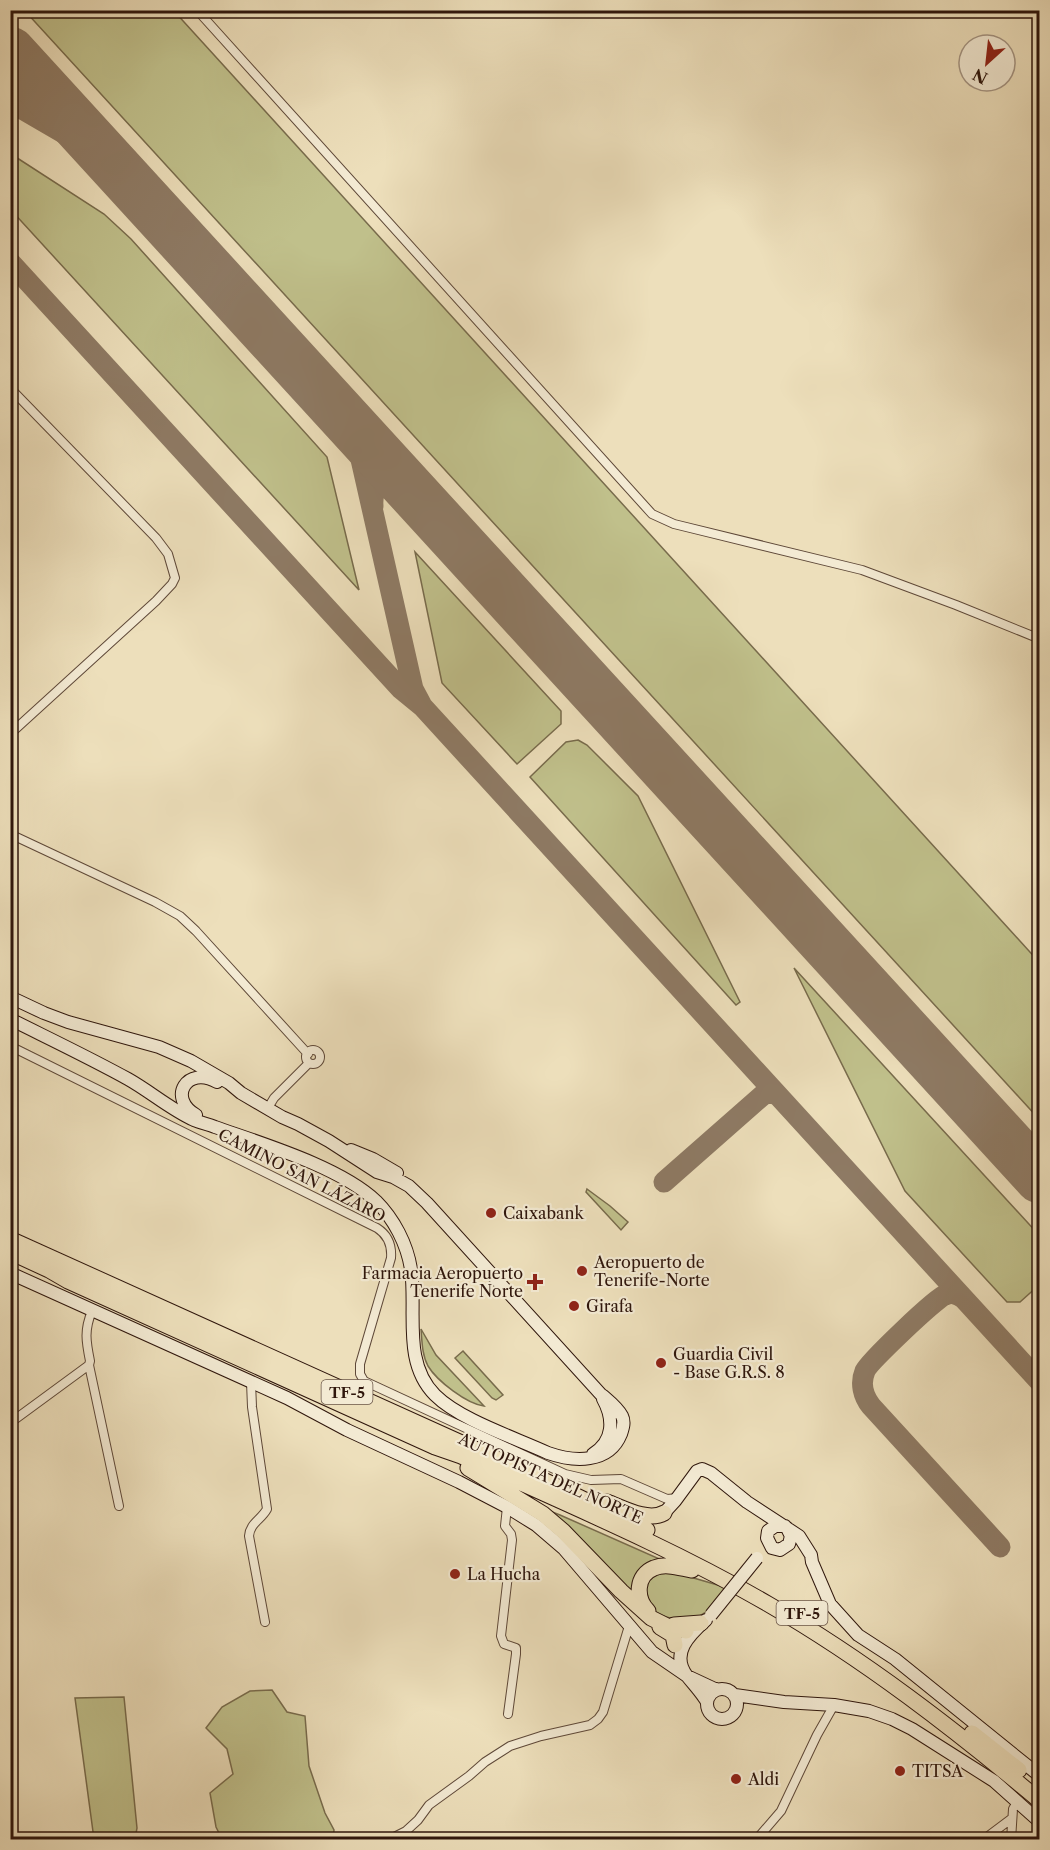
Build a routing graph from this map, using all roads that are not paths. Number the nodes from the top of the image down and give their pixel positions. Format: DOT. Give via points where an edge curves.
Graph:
graph roads {
  1 [pos="197,10"];
  2 [pos="10,388"];
  3 [pos="1040,639"];
  4 [pos="10,734"];
  5 [pos="10,834"];
  6 [pos="10,997"];
  7 [pos="10,1019"];
  8 [pos="10,1046"];
  9 [pos="242,1093"];
  10 [pos="268,1108"];
  11 [pos="209,1124"];
  12 [pos="328,1142"];
  13 [pos="430,1207"];
  14 [pos="13,1242"];
  15 [pos="10,1260"];
  16 [pos="10,1273"];
  17 [pos="68,1281"];
  18 [pos="92,1311"];
  19 [pos="88,1365"];
  20 [pos="251,1382"];
  21 [pos="10,1422"];
  22 [pos="435,1447"];
  23 [pos="539,1478"];
  24 [pos="655,1495"];
  25 [pos="678,1498"];
  26 [pos="119,1506"];
  27 [pos="507,1507"];
  28 [pos="664,1513"];
  29 [pos="786,1527"];
  30 [pos="770,1546"];
  31 [pos="787,1547"];
  32 [pos="812,1562"];
  33 [pos="710,1573"];
  34 [pos="621,1591"];
  35 [pos="265,1622"];
  36 [pos="700,1624"];
  37 [pos="629,1626"];
  38 [pos="639,1638"];
  39 [pos="675,1645"];
  40 [pos="623,1647"];
  41 [pos="652,1652"];
  42 [pos="669,1665"];
  43 [pos="687,1676"];
  44 [pos="717,1690"];
  45 [pos="735,1695"];
  46 [pos="707,1702"];
  47 [pos="784,1702"];
  48 [pos="834,1705"];
  49 [pos="737,1709"];
  50 [pos="508,1714"];
  51 [pos="1040,1776"];
  52 [pos="1040,1788"];
  53 [pos="1040,1801"];
  54 [pos="1017,1802"];
  55 [pos="1011,1819"];
  56 [pos="1040,1822"];
  57 [pos="388,1839"];
  58 [pos="756,1839"];
  59 [pos="982,1839"];
  60 [pos="1011,1839"];
  1 -- 3 [label="street" via="652,514 667,522 862,570"];
  2 -- 4 [label="street" via="156,538 168,554 175,578 156,601"];
  5 -- 10 [label="street" via="155,902 180,916 196,931 308,1058"];
  6 -- 9 [label="main road" via="68,1022 178,1055"];
  7 -- 11 [label="main road" via="131,1081 183,1114"];
  8 -- 24 [label="street, CAMINO SAN LÁZARO" via="385,1234 391,1258 360,1364 364,1381 565,1474 591,1480 621,1479"];
  9 -- 10 [label="main road"];
  9 -- 11 [label="main road" via="204,1077 187,1082 182,1092 184,1104"];
  10 -- 12 [label="main road"];
  11 -- 13 [label="main road" via="333,1174 375,1201 394,1224 408,1255 414,1349 422,1377 442,1401 466,1417 562,1458 583,1459 601,1448 609,1434 610,1416 601,1394"];
  12 -- 13 [label="main road" via="409,1186"];
  12 -- 13 [label="main road" via="367,1156 398,1174 418,1189"];
  14 -- 17 [label="highway, AUTOPISTA DEL NORTE / TF-5"];
  14 -- 23 [label="highway, AUTOPISTA DEL NORTE / TF-5"];
  15 -- 17 [label="highway"];
  16 -- 18 [label="main road"];
  17 -- 22 [label="highway, AUTOPISTA DEL NORTE / TF-5"];
  18 -- 19 [label="street" via="85,1334"];
  18 -- 20 [label="main road"];
  19 -- 21 [label="street"];
  19 -- 26 [label="street"];
  20 -- 27 [label="main road"];
  20 -- 35 [label="street" via="267,1509 252,1525 249,1536"];
  22 -- 33 [label="highway, AUTOPISTA DEL NORTE / TF-5" via="462,1456"];
  22 -- 34 [label="highway" via="543,1514"];
  23 -- 28 [label="highway" via="648,1516"];
  23 -- 52 [label="highway, AUTOPISTA DEL NORTE / TF-5" via="798,1610 912,1687"];
  24 -- 25 [label="street, CAMINO SAN LÁZARO"];
  24 -- 28 [label="street"];
  25 -- 28 [label="main road"];
  25 -- 29 [label="main road" via="702,1469"];
  27 -- 37 [label="main road" via="564,1549"];
  27 -- 50 [label="street" via="505,1526 512,1540 501,1635 504,1644 516,1648"];
  29 -- 30 [label="main road" via="769,1529 766,1538"];
  29 -- 31 [label="main road" via="791,1536"];
  29 -- 32 [label="main road" via="802,1540"];
  30 -- 31 [label="main road" via="777,1550"];
  30 -- 36 [label="main road, bridge"];
  31 -- 32 [label="main road"];
  32 -- 51 [label="main road" via="830,1605 858,1635 895,1659"];
  33 -- 36 [label="highway" via="668,1566 654,1568 640,1583 642,1605 650,1613 674,1624"];
  33 -- 53 [label="highway, AUTOPISTA DEL NORTE / TF-5" via="795,1620 870,1669"];
  34 -- 36 [label="highway" via="651,1618 669,1627"];
  34 -- 39 [label="highway" via="639,1613 673,1635"];
  36 -- 39 [label="main road"];
  36 -- 43 [label="main road" via="682,1646 679,1657"];
  37 -- 38 [label="main road"];
  37 -- 40 [label="street"];
  38 -- 40 [label="street"];
  38 -- 41 [label="main road"];
  39 -- 41 [label="main road"];
  39 -- 42 [label="main road"];
  40 -- 57 [label="street" via="598,1719 590,1725 510,1746 484,1761 429,1805 406,1831"];
  41 -- 42 [label="main road"];
  42 -- 43 [label="main road"];
  43 -- 44 [label="main road"];
  43 -- 46 [label="main road"];
  44 -- 45 [label="main road" via="726,1689"];
  44 -- 46 [label="main road"];
  45 -- 47 [label="main road"];
  45 -- 49 [label="main road"];
  46 -- 49 [label="main road" via="709,1712 720,1719 730,1717"];
  47 -- 48 [label="main road"];
  47 -- 49 [label="main road"];
  48 -- 54 [label="main road" via="869,1711 912,1729 986,1776"];
  48 -- 58 [label="street" via="781,1811"];
  54 -- 55 [label="street"];
  54 -- 56 [label="main road"];
  55 -- 59 [label="street"];
  55 -- 60 [label="street"];
}
